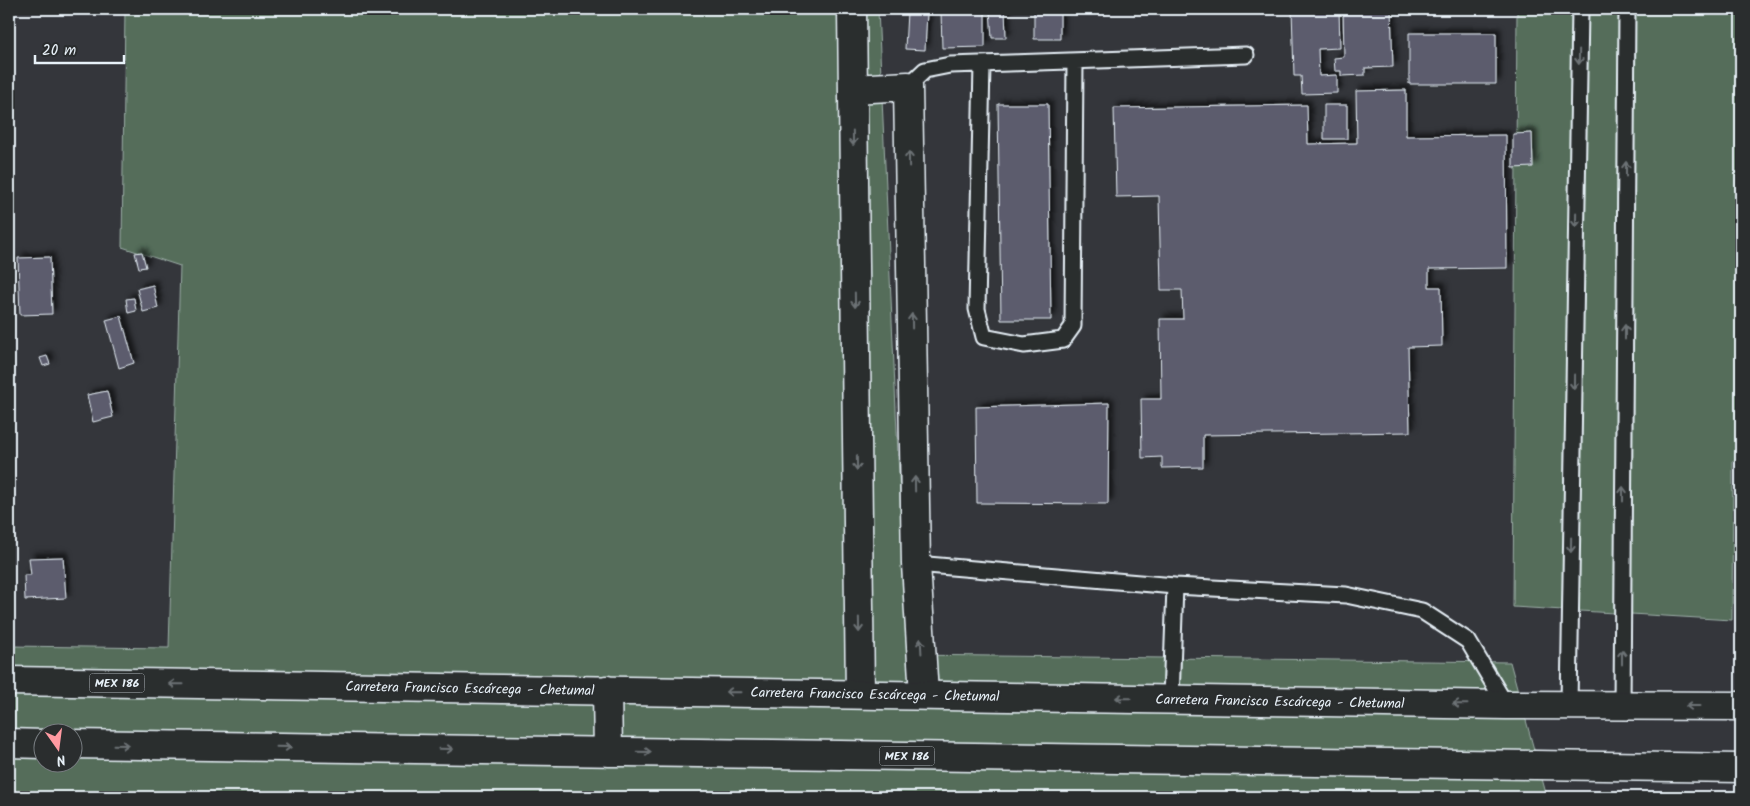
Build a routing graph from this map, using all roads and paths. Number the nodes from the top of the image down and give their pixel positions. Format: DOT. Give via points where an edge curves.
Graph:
graph roads {
  1 [pos="852,9"];
  2 [pos="1580,9"];
  3 [pos="1627,9"];
  4 [pos="1246,55"];
  5 [pos="1075,61"];
  6 [pos="982,64"];
  7 [pos="908,86"];
  8 [pos="853,89"];
  9 [pos="916,564"];
  10 [pos="1175,586"];
  11 [pos="9,681"];
  12 [pos="606,690"];
  13 [pos="860,694"];
  14 [pos="924,695"];
  15 [pos="1171,699"];
  16 [pos="1506,705"];
  17 [pos="1568,705"];
  18 [pos="1622,706"];
  19 [pos="1741,706"];
  20 [pos="9,743"];
  21 [pos="32,744"];
  22 [pos="82,744"];
  23 [pos="608,752"];
  24 [pos="1741,768"];
  1 -- 8 [label="main road"];
  2 -- 17 [label="lane, one-way"];
  18 -- 3 [label="lane, one-way"];
  4 -- 5 [label="lane"];
  5 -- 6 [label="lane"];
  5 -- 6 [label="lane" via="1073,326 1063,340 1024,344 984,337 977,310"];
  6 -- 7 [label="lane" via="925,70"];
  7 -- 8 [label="main road"];
  9 -- 7 [label="main road, one-way"];
  8 -- 13 [label="main road, one-way"];
  9 -- 10 [label="lane"];
  14 -- 9 [label="main road, one-way"];
  10 -- 15 [label="lane"];
  10 -- 16 [label="lane" via="1346,595 1422,611 1468,641"];
  12 -- 11 [label="main road, Carretera Francisco Escárcega - Chetumal / MEX 186, one-way"];
  13 -- 12 [label="main road, Carretera Francisco Escárcega - Chetumal / MEX 186, one-way"];
  12 -- 23 [label="main road"];
  13 -- 14 [label="main road, Carretera Francisco Escárcega - Chetumal / MEX 186"];
  15 -- 14 [label="main road, Carretera Francisco Escárcega - Chetumal / MEX 186, one-way"];
  16 -- 15 [label="main road, Carretera Francisco Escárcega - Chetumal / MEX 186, one-way"];
  16 -- 17 [label="main road, Carretera Francisco Escárcega - Chetumal / MEX 186"];
  17 -- 18 [label="main road, Carretera Francisco Escárcega - Chetumal / MEX 186"];
  19 -- 18 [label="main road, Carretera Francisco Escárcega - Chetumal / MEX 186, one-way"];
  20 -- 21 [label="main road"];
  22 -- 23 [label="main road, MEX 186, one-way"];
  23 -- 24 [label="main road, MEX 186, one-way"];
}
